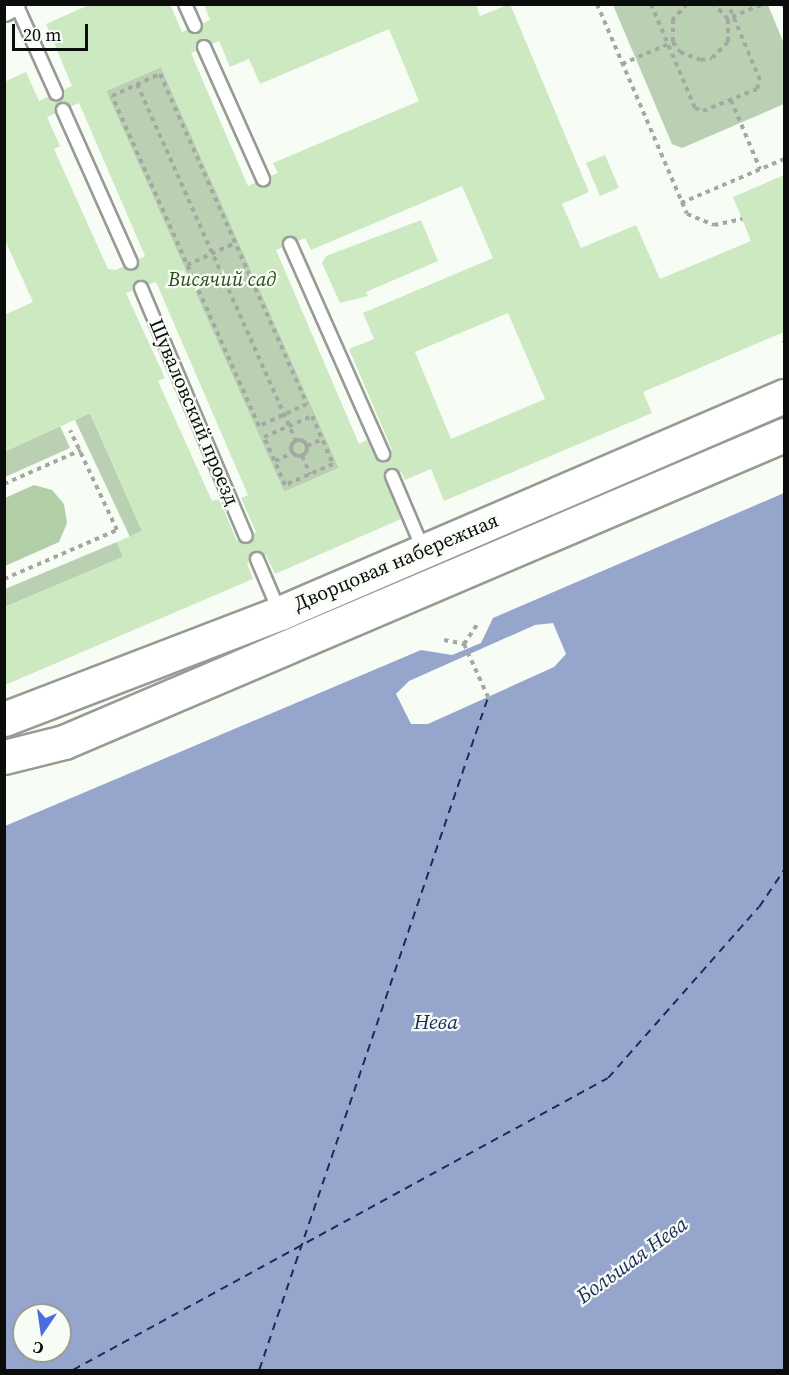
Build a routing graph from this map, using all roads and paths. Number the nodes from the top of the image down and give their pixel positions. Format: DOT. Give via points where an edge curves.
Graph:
graph roads {
  1 [pos="14,4"];
  2 [pos="185,4"];
  3 [pos="597,4"];
  4 [pos="651,4"];
  5 [pos="687,4"];
  6 [pos="714,4"];
  7 [pos="728,4"];
  8 [pos="762,4"];
  9 [pos="4,9"];
  10 [pos="733,17"];
  11 [pos="728,19"];
  12 [pos="195,26"];
  13 [pos="674,42"];
  14 [pos="668,44"];
  15 [pos="204,47"];
  16 [pos="622,64"];
  17 [pos="137,84"];
  18 [pos="56,93"];
  19 [pos="731,100"];
  20 [pos="63,110"];
  21 [pos="784,159"];
  22 [pos="760,169"];
  23 [pos="263,179"];
  24 [pos="681,203"];
  25 [pos="742,219"];
  26 [pos="235,243"];
  27 [pos="290,244"];
  28 [pos="213,253"];
  29 [pos="130,263"];
  30 [pos="187,265"];
  31 [pos="141,288"];
  32 [pos="784,396"];
  33 [pos="284,415"];
  34 [pos="289,426"];
  35 [pos="70,430"];
  36 [pos="784,435"];
  37 [pos="322,439"];
  38 [pos="296,441"];
  39 [pos="307,446"];
  40 [pos="81,450"];
  41 [pos="292,453"];
  42 [pos="383,454"];
  43 [pos="302,456"];
  44 [pos="275,461"];
  45 [pos="310,474"];
  46 [pos="392,476"];
  47 [pos="4,484"];
  48 [pos="246,536"];
  49 [pos="423,549"];
  50 [pos="257,559"];
  51 [pos="4,579"];
  52 [pos="280,612"];
  53 [pos="477,625"];
  54 [pos="444,640"];
  55 [pos="464,644"];
  56 [pos="488,697"];
  57 [pos="4,719"];
  58 [pos="4,758"];
  1 -- 9 [label="street"];
  1 -- 18 [label="lane"];
  2 -- 12 [label="lane"];
  3 -- 16 [label="path"];
  4 -- 14 [label="path"];
  5 -- 13 [label="path" via="673,19"];
  6 -- 11 [label="path"];
  7 -- 10 [label="path"];
  8 -- 10 [label="path"];
  10 -- 11 [label="path"];
  10 -- 19 [label="path" via="760,80 757,89"];
  11 -- 13 [label="path" via="728,42 712,58 690,58"];
  13 -- 14 [label="path"];
  14 -- 16 [label="path"];
  14 -- 19 [label="path" via="695,108 703,111"];
  15 -- 23 [label="lane"];
  16 -- 24 [label="path"];
  17 -- 26 [label="path" via="160,74"];
  17 -- 28 [label="path"];
  17 -- 30 [label="path" via="112,96"];
  19 -- 22 [label="path"];
  20 -- 29 [label="lane"];
  21 -- 22 [label="path"];
  22 -- 24 [label="path"];
  24 -- 25 [label="path" via="698,222"];
  26 -- 28 [label="path"];
  26 -- 33 [label="path" via="307,404"];
  27 -- 42 [label="lane"];
  28 -- 30 [label="path"];
  28 -- 33 [label="path"];
  30 -- 33 [label="path" via="259,426"];
  31 -- 48 [label="lane, Шуваловский проезд"];
  32 -- 49 [label="main road, Дворцовая набережная"];
  33 -- 34 [label="path"];
  34 -- 37 [label="path" via="312,416"];
  34 -- 38 [label="path"];
  34 -- 44 [label="path" via="264,437"];
  35 -- 40 [label="path"];
  36 -- 58 [label="main road, Дворцовая набережная" via="64,742"];
  37 -- 39 [label="path"];
  37 -- 45 [label="path" via="333,464"];
  38 -- 39 [label="path"];
  38 -- 41 [label="path"];
  39 -- 43 [label="path"];
  40 -- 47 [label="path"];
  40 -- 51 [label="path" via="117,530"];
  41 -- 43 [label="path"];
  41 -- 44 [label="path"];
  43 -- 45 [label="path"];
  44 -- 45 [label="path" via="285,485"];
  46 -- 49 [label="lane"];
  49 -- 52 [label="main road, Дворцовая набережная"];
  50 -- 52 [label="lane"];
  52 -- 57 [label="main road, Дворцовая набережная"];
  53 -- 55 [label="path"];
  54 -- 55 [label="path"];
  55 -- 56 [label="path"];
}
